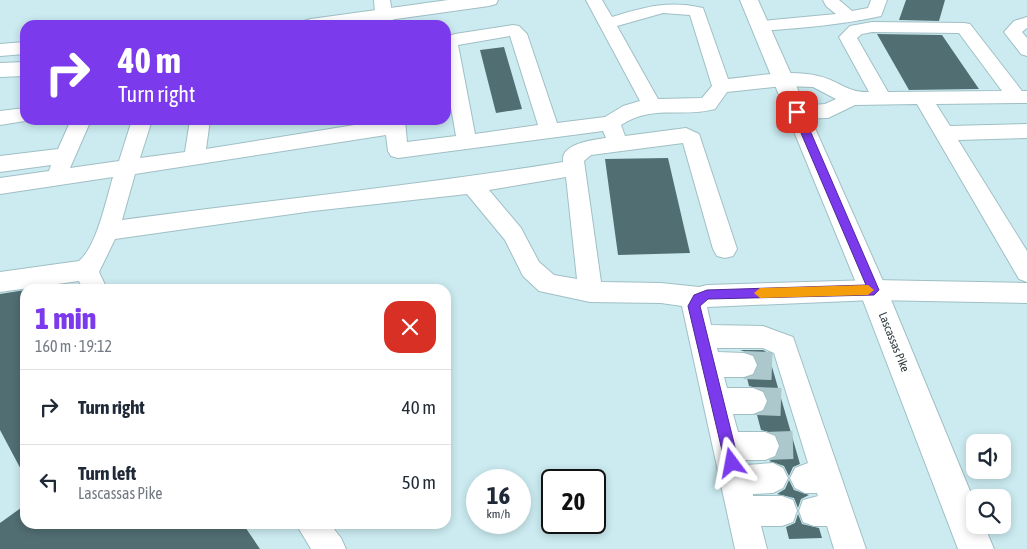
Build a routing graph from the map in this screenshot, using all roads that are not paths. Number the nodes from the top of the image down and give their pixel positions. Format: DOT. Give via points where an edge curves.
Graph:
graph roads {
  1 [pos="489,0"];
  2 [pos="594,0"];
  3 [pos="749,0"];
  4 [pos="832,0"];
  5 [pos="879,0"];
  6 [pos="384,13"];
  7 [pos="849,17"];
  8 [pos="341,20"];
  9 [pos="1027,22"];
  10 [pos="608,23"];
  11 [pos="761,26"];
  12 [pos="451,42"];
  13 [pos="20,48"];
  14 [pos="0,50"];
  15 [pos="1027,50"];
  16 [pos="451,55"];
  17 [pos="20,68"];
  18 [pos="0,70"];
  19 [pos="783,80"];
  20 [pos="721,86"];
  21 [pos="1022,97"];
  22 [pos="882,98"];
  23 [pos="923,98"];
  24 [pos="852,99"];
  25 [pos="652,106"];
  26 [pos="797,112"];
  27 [pos="20,116"];
  28 [pos="0,118"];
  29 [pos="610,123"];
  30 [pos="79,125"];
  31 [pos="141,125"];
  32 [pos="199,125"];
  33 [pos="389,125"];
  34 [pos="395,125"];
  35 [pos="550,131"];
  36 [pos="1027,131"];
  37 [pos="943,133"];
  38 [pos="467,142"];
  39 [pos="618,144"];
  40 [pos="398,151"];
  41 [pos="65,156"];
  42 [pos="194,158"];
  43 [pos="0,164"];
  44 [pos="128,168"];
  45 [pos="576,168"];
  46 [pos="55,178"];
  47 [pos="472,185"];
  48 [pos="0,186"];
  49 [pos="108,231"];
  50 [pos="725,248"];
  51 [pos="1027,272"];
  52 [pos="91,279"];
  53 [pos="0,282"];
  54 [pos="874,290"];
  55 [pos="590,292"];
  56 [pos="1027,293"];
  57 [pos="698,298"];
  58 [pos="702,336"];
  59 [pos="708,364"];
  60 [pos="744,365"];
  61 [pos="717,401"];
  62 [pos="753,401"];
  63 [pos="728,446"];
  64 [pos="765,446"];
  65 [pos="773,478"];
  66 [pos="736,480"];
  67 [pos="742,511"];
  68 [pos="782,511"];
  69 [pos="315,529"];
  70 [pos="330,549"];
  71 [pos="751,549"];
  72 [pos="850,549"];
  73 [pos="976,549"];
  1 -- 6 [label="main road"];
  2 -- 10 [label="lane"];
  3 -- 11 [label="main road, Lascassas Pike"];
  4 -- 7 [label="lane"];
  5 -- 7 [label="lane" via="875,12"];
  6 -- 8 [label="main road"];
  7 -- 11 [label="lane"];
  9 -- 15 [label="lane" via="1013,32"];
  10 -- 20 [label="lane" via="663,3 690,7 697,12"];
  10 -- 25 [label="lane"];
  11 -- 19 [label="main road, Lascassas Pike"];
  12 -- 35 [label="lane" via="513,30 518,34"];
  13 -- 14 [label="main road"];
  16 -- 38 [label="lane"];
  17 -- 18 [label="main road"];
  19 -- 20 [label="lane"];
  19 -- 24 [label="lane" via="816,81"];
  19 -- 26 [label="main road, Lascassas Pike"];
  20 -- 25 [label="lane" via="708,104 691,108"];
  21 -- 22 [label="lane" via="964,28 872,27 856,30 848,37"];
  21 -- 23 [label="lane"];
  22 -- 23 [label="lane"];
  22 -- 24 [label="lane"];
  23 -- 37 [label="lane"];
  24 -- 26 [label="lane" via="828,112"];
  25 -- 29 [label="lane" via="630,110"];
  26 -- 54 [label="main road, Lascassas Pike"];
  27 -- 28 [label="lane"];
  29 -- 35 [label="lane"];
  29 -- 39 [label="lane"];
  30 -- 41 [label="lane"];
  31 -- 44 [label="lane"];
  32 -- 42 [label="lane"];
  33 -- 42 [label="lane"];
  34 -- 40 [label="street"];
  35 -- 38 [label="lane"];
  36 -- 37 [label="lane"];
  37 -- 51 [label="lane"];
  38 -- 40 [label="lane"];
  39 -- 45 [label="lane" via="586,148 573,158"];
  39 -- 50 [label="lane" via="686,135 692,139"];
  41 -- 43 [label="lane"];
  41 -- 46 [label="lane"];
  42 -- 44 [label="lane"];
  44 -- 46 [label="lane"];
  44 -- 49 [label="lane"];
  45 -- 47 [label="lane"];
  45 -- 55 [label="lane"];
  46 -- 48 [label="lane"];
  47 -- 49 [label="lane"];
  47 -- 55 [label="lane" via="513,234 531,269 547,284"];
  49 -- 52 [label="lane" via="94,262"];
  52 -- 53 [label="lane"];
  54 -- 56 [label="lane"];
  54 -- 57 [label="lane" via="707,294"];
  54 -- 73 [label="main road, Lascassas Pike"];
  55 -- 57 [label="lane" via="661,293"];
  57 -- 58 [label="lane" via="694,306"];
  58 -- 59 [label="lane"];
  58 -- 72 [label="lane" via="763,337 784,345 782,366 826,511"];
  59 -- 60 [label="lane"];
  59 -- 61 [label="lane"];
  61 -- 62 [label="lane"];
  61 -- 63 [label="lane"];
  63 -- 64 [label="lane"];
  63 -- 66 [label="lane"];
  65 -- 66 [label="lane"];
  66 -- 67 [label="lane"];
  67 -- 68 [label="lane"];
  67 -- 71 [label="lane"];
  69 -- 70 [label="lane"];
}
